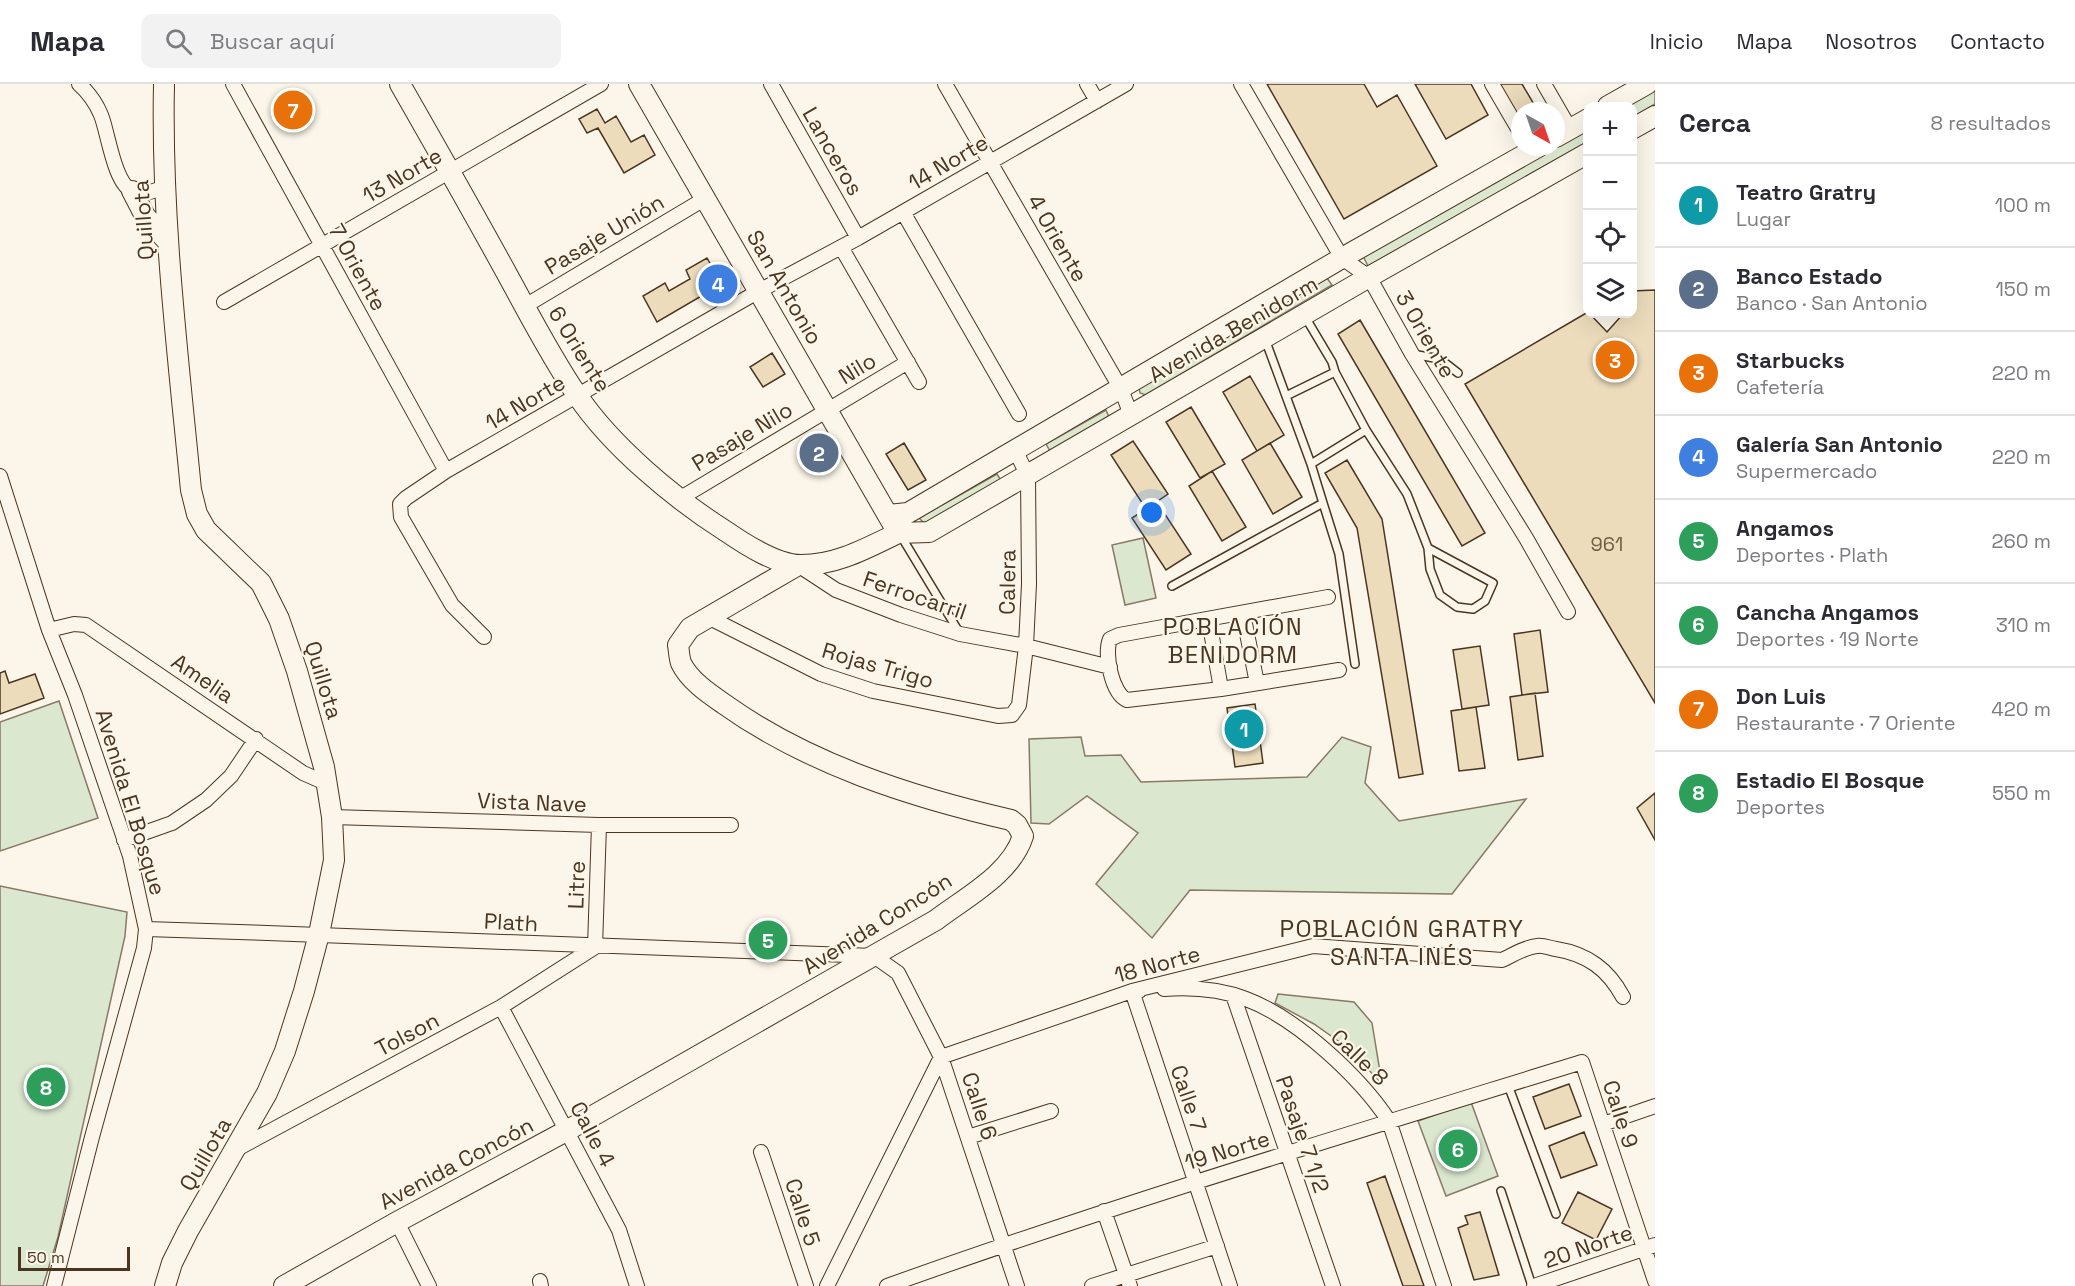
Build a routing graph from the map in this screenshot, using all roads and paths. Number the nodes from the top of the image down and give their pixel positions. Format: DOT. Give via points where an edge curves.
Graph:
graph roads {
  1 [pos="79,84"];
  2 [pos="164,84"];
  3 [pos="234,84"];
  4 [pos="400,84"];
  5 [pos="601,84"];
  6 [pos="639,84"];
  7 [pos="771,84"];
  8 [pos="945,84"];
  9 [pos="1087,84"];
  10 [pos="1126,84"];
  11 [pos="1241,84"];
  12 [pos="1492,84"];
  13 [pos="1544,84"];
  14 [pos="1647,84"];
  15 [pos="1097,101"];
  16 [pos="1551,102"];
  17 [pos="1615,102"];
  18 [pos="1655,116"];
  19 [pos="1511,117"];
  20 [pos="1583,121"];
  21 [pos="1637,126"];
  22 [pos="1565,132"];
  23 [pos="1583,155"];
  24 [pos="1518,156"];
  25 [pos="990,162"];
  26 [pos="450,171"];
  27 [pos="164,187"];
  28 [pos="132,191"];
  29 [pos="706,198"];
  30 [pos="903,212"];
  31 [pos="858,238"];
  32 [pos="168,242"];
  33 [pos="322,245"];
  34 [pos="841,247"];
  35 [pos="1342,258"];
  36 [pos="1369,277"];
  37 [pos="759,291"];
  38 [pos="224,302"];
  39 [pos="525,306"];
  40 [pos="1304,315"];
  41 [pos="1265,339"];
  42 [pos="1412,354"];
  43 [pos="908,362"];
  44 [pos="1335,372"];
  45 [pos="1458,374"];
  46 [pos="920,382"];
  47 [pos="1121,389"];
  48 [pos="578,396"];
  49 [pos="1286,396"];
  50 [pos="827,410"];
  51 [pos="1019,414"];
  52 [pos="1131,415"];
  53 [pos="1366,430"];
  54 [pos="1015,450"];
  55 [pos="1311,464"];
  56 [pos="446,471"];
  57 [pos="0,476"];
  58 [pos="1028,476"];
  59 [pos="679,499"];
  60 [pos="1323,502"];
  61 [pos="888,515"];
  62 [pos="898,532"];
  63 [pos="1428,548"];
  64 [pos="798,565"];
  65 [pos="1172,586"];
  66 [pos="1328,597"];
  67 [pos="1568,612"];
  68 [pos="1243,614"];
  69 [pos="708,617"];
  70 [pos="1209,620"];
  71 [pos="49,630"];
  72 [pos="960,634"];
  73 [pos="484,637"];
  74 [pos="1026,646"];
  75 [pos="1355,664"];
  76 [pos="1110,667"];
  77 [pos="1339,670"];
  78 [pos="1257,684"];
  79 [pos="1221,689"];
  80 [pos="1012,716"];
  81 [pos="256,739"];
  82 [pos="328,784"];
  83 [pos="332,817"];
  84 [pos="599,825"];
  85 [pos="731,825"];
  86 [pos="124,840"];
  87 [pos="146,929"];
  88 [pos="319,934"];
  89 [pos="595,947"];
  90 [pos="874,956"];
  91 [pos="1131,991"];
  92 [pos="1233,995"];
  93 [pos="1623,997"];
  94 [pos="501,1007"];
  95 [pos="941,1057"];
  96 [pos="1582,1062"];
  97 [pos="1508,1084"];
  98 [pos="1655,1106"];
  99 [pos="1051,1112"];
  100 [pos="1389,1121"];
  101 [pos="1603,1124"];
  102 [pos="568,1131"];
  103 [pos="968,1137"];
  104 [pos="235,1150"];
  105 [pos="761,1152"];
  106 [pos="1288,1154"];
  107 [pos="1195,1181"];
  108 [pos="1501,1191"];
  109 [pos="1104,1211"];
  110 [pos="1556,1214"];
  111 [pos="397,1222"];
  112 [pos="1003,1245"];
  113 [pos="1217,1246"];
  114 [pos="1650,1247"];
  115 [pos="1128,1280"];
  116 [pos="1655,1281"];
  117 [pos="54,1286"];
  118 [pos="165,1286"];
  119 [pos="285,1286"];
  120 [pos="429,1286"];
  121 [pos="637,1286"];
  122 [pos="806,1286"];
  123 [pos="827,1286"];
  124 [pos="887,1286"];
  125 [pos="1017,1286"];
  126 [pos="1092,1286"];
  127 [pos="1230,1286"];
  128 [pos="1333,1286"];
  129 [pos="1444,1286"];
  130 [pos="1533,1286"];
  1 -- 28 [label="street" via="100,114 117,169"];
  2 -- 27 [label="main road, Quillota"];
  3 -- 33 [label="street, 7 Oriente"];
  4 -- 26 [label="main road, 6 Oriente"];
  5 -- 26 [label="street, 13 Norte"];
  6 -- 29 [label="main road, San Antonio"];
  7 -- 31 [label="street, Lanceros"];
  8 -- 25 [label="street, 4 Oriente"];
  9 -- 15 [label="street"];
  10 -- 15 [label="street, 14 Norte"];
  11 -- 35 [label="street, 3 Oriente"];
  12 -- 19 [label="street"];
  13 -- 16 [label="street"];
  14 -- 17 [label="main road"];
  15 -- 25 [label="street, 14 Norte"];
  18 -- 21 [label="main road"];
  20 -- 22 [label="main road"];
  23 -- 36 [label="main road, Avenida Benidorm"];
  24 -- 35 [label="main road, Avenida Benidorm"];
  25 -- 30 [label="street, 14 Norte"];
  25 -- 47 [label="street, 4 Oriente"];
  26 -- 33 [label="street, 13 Norte"];
  26 -- 39 [label="main road, 6 Oriente"];
  27 -- 28 [label="street" via="146,193"];
  27 -- 32 [label="main road, Quillota"];
  28 -- 32 [label="main road" via="145,216"];
  29 -- 37 [label="main road, San Antonio"];
  29 -- 39 [label="street, Pasaje Unión"];
  30 -- 31 [label="street, 14 Norte"];
  30 -- 51 [label="street"];
  31 -- 34 [label="street, 14 Norte"];
  32 -- 82 [label="main road, Quillota" via="191,490 197,514 207,530 261,583 271,600 297,671"];
  33 -- 38 [label="street, 13 Norte"];
  33 -- 56 [label="street, 7 Oriente"];
  34 -- 37 [label="street, 14 Norte"];
  34 -- 43 [label="street"];
  35 -- 36 [label="street, 3 Oriente"];
  35 -- 47 [label="main road, Avenida Benidorm"];
  36 -- 40 [label="main road, Avenida Benidorm"];
  36 -- 42 [label="street, 3 Oriente"];
  37 -- 48 [label="street, 14 Norte"];
  37 -- 50 [label="main road, San Antonio"];
  39 -- 48 [label="main road, 6 Oriente"];
  40 -- 41 [label="main road, Avenida Benidorm"];
  40 -- 44 [label="lane"];
  41 -- 49 [label="lane"];
  41 -- 52 [label="main road, Avenida Benidorm"];
  42 -- 45 [label="lane" via="1440,359"];
  42 -- 67 [label="street, 3 Oriente"];
  43 -- 46 [label="street"];
  43 -- 50 [label="street, Nilo"];
  44 -- 49 [label="lane"];
  44 -- 53 [label="lane"];
  47 -- 52 [label="street, 4 Oriente"];
  47 -- 54 [label="main road, Avenida Benidorm"];
  48 -- 56 [label="street, 14 Norte"];
  48 -- 59 [label="main road, 6 Oriente" via="604,428"];
  49 -- 55 [label="lane"];
  50 -- 59 [label="street, Pasaje Nilo"];
  50 -- 61 [label="main road, San Antonio"];
  52 -- 58 [label="main road, Avenida Benidorm"];
  53 -- 55 [label="lane"];
  53 -- 63 [label="lane" via="1407,494"];
  54 -- 58 [label="street, Calera"];
  54 -- 61 [label="main road, Avenida Benidorm" via="908,513"];
  55 -- 60 [label="lane"];
  56 -- 73 [label="street, 14 Norte" via="403,501 400,517 452,605"];
  57 -- 71 [label="street, Avenida El Bosque"];
  58 -- 62 [label="main road, Avenida Benidorm" via="929,532"];
  58 -- 74 [label="street, Calera"];
  59 -- 64 [label="main road, 6 Oriente" via="768,556"];
  60 -- 65 [label="lane"];
  60 -- 75 [label="lane" via="1340,554"];
  61 -- 62 [label="main road"];
  62 -- 64 [label="main road, Avenida Benidorm" via="826,564"];
  62 -- 72 [label="lane"];
  63 -- 63 [label="lane" via="1430,568 1440,595 1457,607 1473,609 1485,601 1493,583"];
  64 -- 69 [label="main road, Avenida Concón"];
  64 -- 72 [label="street, Ferrocarril" via="836,590"];
  66 -- 68 [label="street"];
  68 -- 70 [label="street"];
  68 -- 78 [label="street"];
  69 -- 80 [label="street, Rojas Trigo" via="821,674 873,691"];
  69 -- 90 [label="main road, Avenida Concón" via="690,628 678,645 680,661 709,693 745,719 809,752 912,795 1011,820 1023,836 1019,849 989,880 936,920"];
  70 -- 76 [label="street" via="1114,637 1107,649"];
  70 -- 79 [label="street"];
  71 -- 81 [label="street, Amelia" via="86,625"];
  71 -- 86 [label="street, Avenida El Bosque"];
  72 -- 74 [label="street, Ferrocarril"];
  74 -- 76 [label="street, Ferrocarril"];
  74 -- 80 [label="street, Calera" via="1019,705"];
  76 -- 79 [label="street" via="1119,695 1127,700"];
  77 -- 78 [label="street"];
  78 -- 79 [label="street"];
  81 -- 82 [label="street, Amelia" via="303,773"];
  81 -- 86 [label="street" via="231,776 206,800 171,823"];
  82 -- 83 [label="main road, Quillota"];
  83 -- 84 [label="street, Vista Nave"];
  83 -- 88 [label="main road, Quillota" via="334,861"];
  84 -- 85 [label="street, Vista Nave"];
  84 -- 89 [label="street, Litre"];
  86 -- 87 [label="street, Avenida El Bosque"];
  87 -- 88 [label="street, Plath"];
  87 -- 117 [label="street, Avenida El Bosque"];
  88 -- 89 [label="street, Plath"];
  88 -- 104 [label="main road, Quillota" via="285,1051"];
  89 -- 90 [label="street, Plath"];
  89 -- 94 [label="street, Tolson"];
  90 -- 95 [label="street, Calle 6" via="898,973"];
  90 -- 102 [label="main road, Avenida Concón"];
  91 -- 92 [label="street, Calle 8" via="1185,988"];
  91 -- 93 [label="street, 18 Norte" via="1313,946 1502,960 1539,945 1572,952 1593,962 1610,977"];
  91 -- 95 [label="street, 18 Norte"];
  91 -- 107 [label="street, Calle 7"];
  92 -- 100 [label="street, Calle 8" via="1247,999 1311,1039 1362,1086"];
  92 -- 106 [label="street, Pasaje 7 1/2"];
  94 -- 102 [label="street, Calle 4"];
  94 -- 104 [label="street, Tolson"];
  95 -- 103 [label="street, Calle 6"];
  95 -- 123 [label="street"];
  96 -- 97 [label="street, 19 Norte"];
  96 -- 101 [label="street, Calle 9"];
  97 -- 100 [label="street, 19 Norte"];
  97 -- 110 [label="lane"];
  98 -- 101 [label="street"];
  99 -- 103 [label="street"];
  100 -- 106 [label="street, 19 Norte"];
  100 -- 129 [label="street, Calle 8"];
  101 -- 114 [label="street, Calle 9"];
  102 -- 111 [label="main road, Avenida Concón"];
  102 -- 121 [label="street, Calle 4" via="620,1230"];
  103 -- 112 [label="street, Calle 6"];
  104 -- 118 [label="main road, Quillota" via="188,1231"];
  105 -- 122 [label="street, Calle 5"];
  106 -- 107 [label="street, 19 Norte"];
  106 -- 128 [label="street, Pasaje 7 1/2"];
  107 -- 109 [label="street, 19 Norte"];
  107 -- 113 [label="street, Calle 7"];
  108 -- 130 [label="lane"];
  109 -- 112 [label="street, 19 Norte"];
  109 -- 115 [label="street"];
  111 -- 119 [label="main road, Avenida Concón"];
  111 -- 120 [label="street"];
  112 -- 124 [label="street, 19 Norte"];
  112 -- 125 [label="street, Calle 6"];
  113 -- 115 [label="street"];
  113 -- 127 [label="street, Calle 7"];
  114 -- 116 [label="street, Calle 9"];
  114 -- 130 [label="street, 20 Norte"];
  115 -- 126 [label="street"];
}
